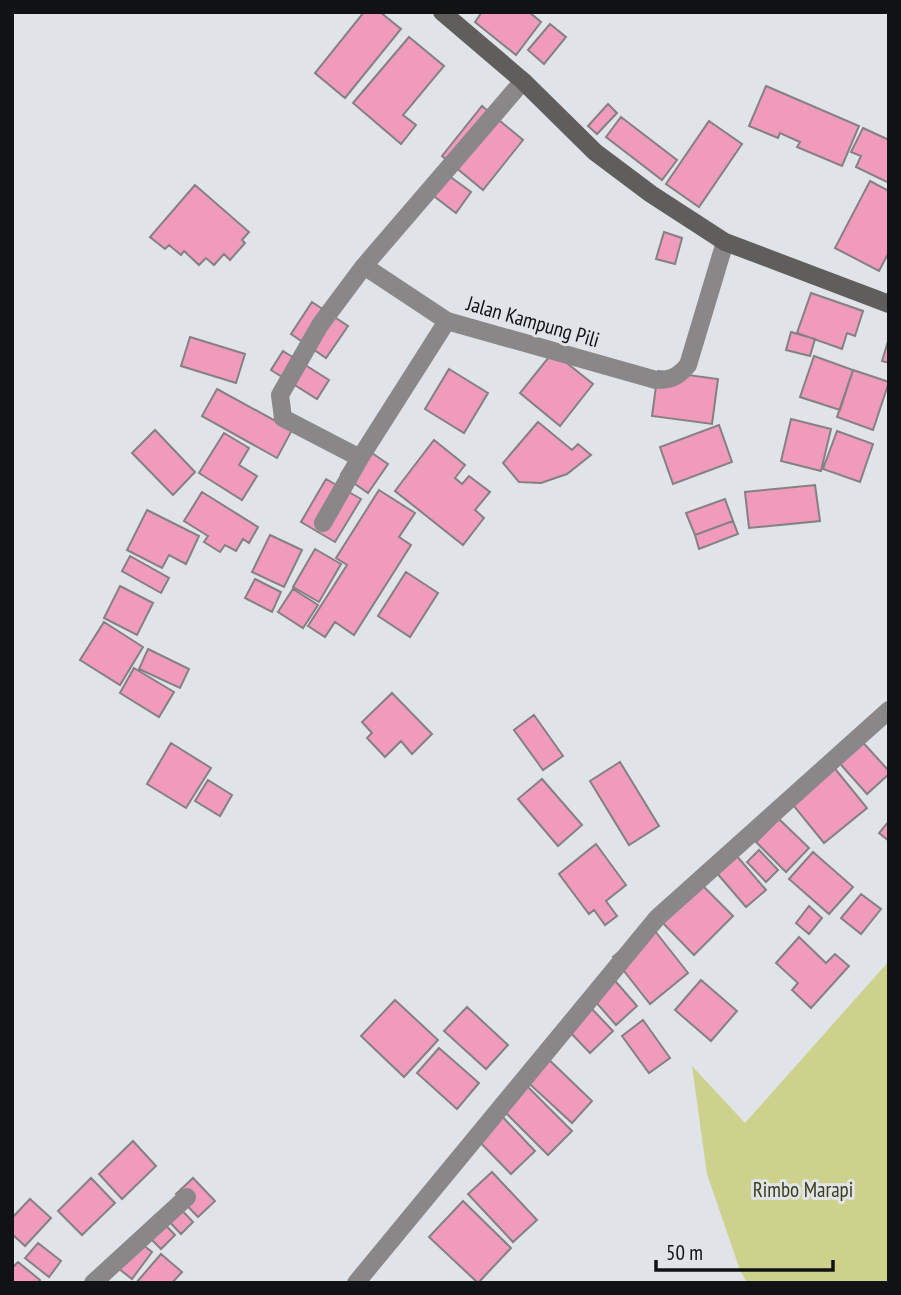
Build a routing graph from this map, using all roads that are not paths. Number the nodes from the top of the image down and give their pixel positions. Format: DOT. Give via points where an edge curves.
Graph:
graph roads {
  1 [pos="442,12"];
  2 [pos="523,81"];
  3 [pos="725,242"];
  4 [pos="364,266"];
  5 [pos="889,304"];
  6 [pos="447,321"];
  7 [pos="360,458"];
  8 [pos="323,523"];
  9 [pos="889,710"];
  10 [pos="187,1198"];
  11 [pos="93,1283"];
  12 [pos="356,1283"];
  1 -- 2 [label="main road"];
  2 -- 3 [label="main road" via="595,152"];
  2 -- 4 [label="street"];
  3 -- 5 [label="main road"];
  3 -- 6 [label="street, Jalan Kampung Pili" via="688,365 668,380"];
  4 -- 6 [label="street, Jalan Kampung Pili"];
  4 -- 7 [label="street" via="320,325 280,395 283,418"];
  6 -- 7 [label="street"];
  7 -- 8 [label="street"];
  9 -- 12 [label="street" via="657,918"];
  10 -- 11 [label="street"];
}
